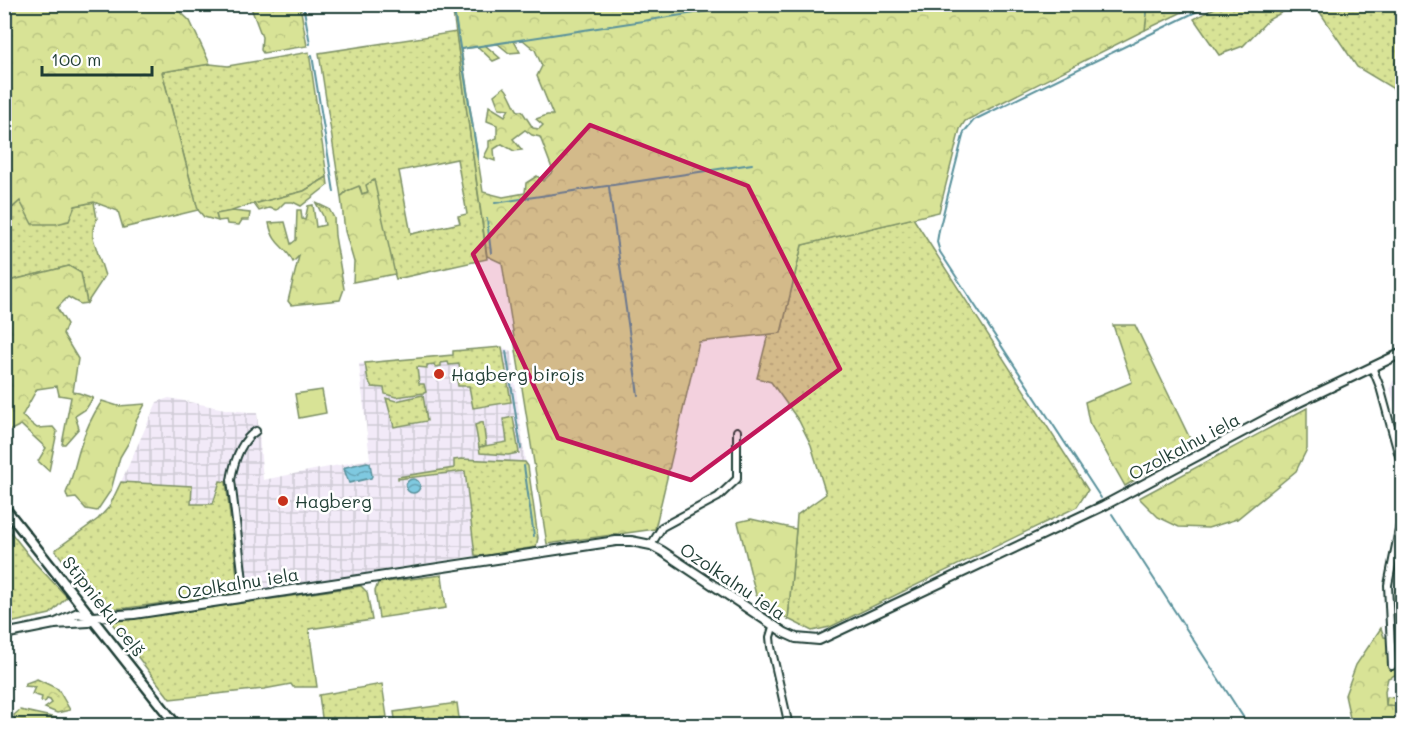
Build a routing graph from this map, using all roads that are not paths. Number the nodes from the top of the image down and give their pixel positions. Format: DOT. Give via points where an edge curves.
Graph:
graph roads {
  1 [pos="1402,353"];
  2 [pos="1372,367"];
  3 [pos="737,431"];
  4 [pos="256,432"];
  5 [pos="1402,467"];
  6 [pos="4,507"];
  7 [pos="1402,515"];
  8 [pos="651,545"];
  9 [pos="245,597"];
  10 [pos="93,617"];
  11 [pos="773,627"];
  12 [pos="4,634"];
  13 [pos="1392,666"];
  14 [pos="177,726"];
  15 [pos="789,726"];
  1 -- 2 [label="street, Ozolkalnu iela"];
  2 -- 5 [label="street"];
  2 -- 11 [label="street, Ozolkalnu iela" via="1103,506 831,636 807,640"];
  3 -- 8 [label="street" via="737,479 718,497 662,527"];
  4 -- 9 [label="street" via="246,437 231,480"];
  6 -- 10 [label="main road, Stīpnieku ceļš"];
  7 -- 13 [label="street" via="1388,585"];
  8 -- 9 [label="street, Ozolkalnu iela" via="616,541"];
  8 -- 11 [label="street, Ozolkalnu iela"];
  9 -- 10 [label="street, Ozolkalnu iela"];
  10 -- 12 [label="street, Ozolkalnu iela" via="89,622"];
  10 -- 14 [label="main road, Stīpnieku ceļš"];
  11 -- 15 [label="street" via="771,647"];
}
